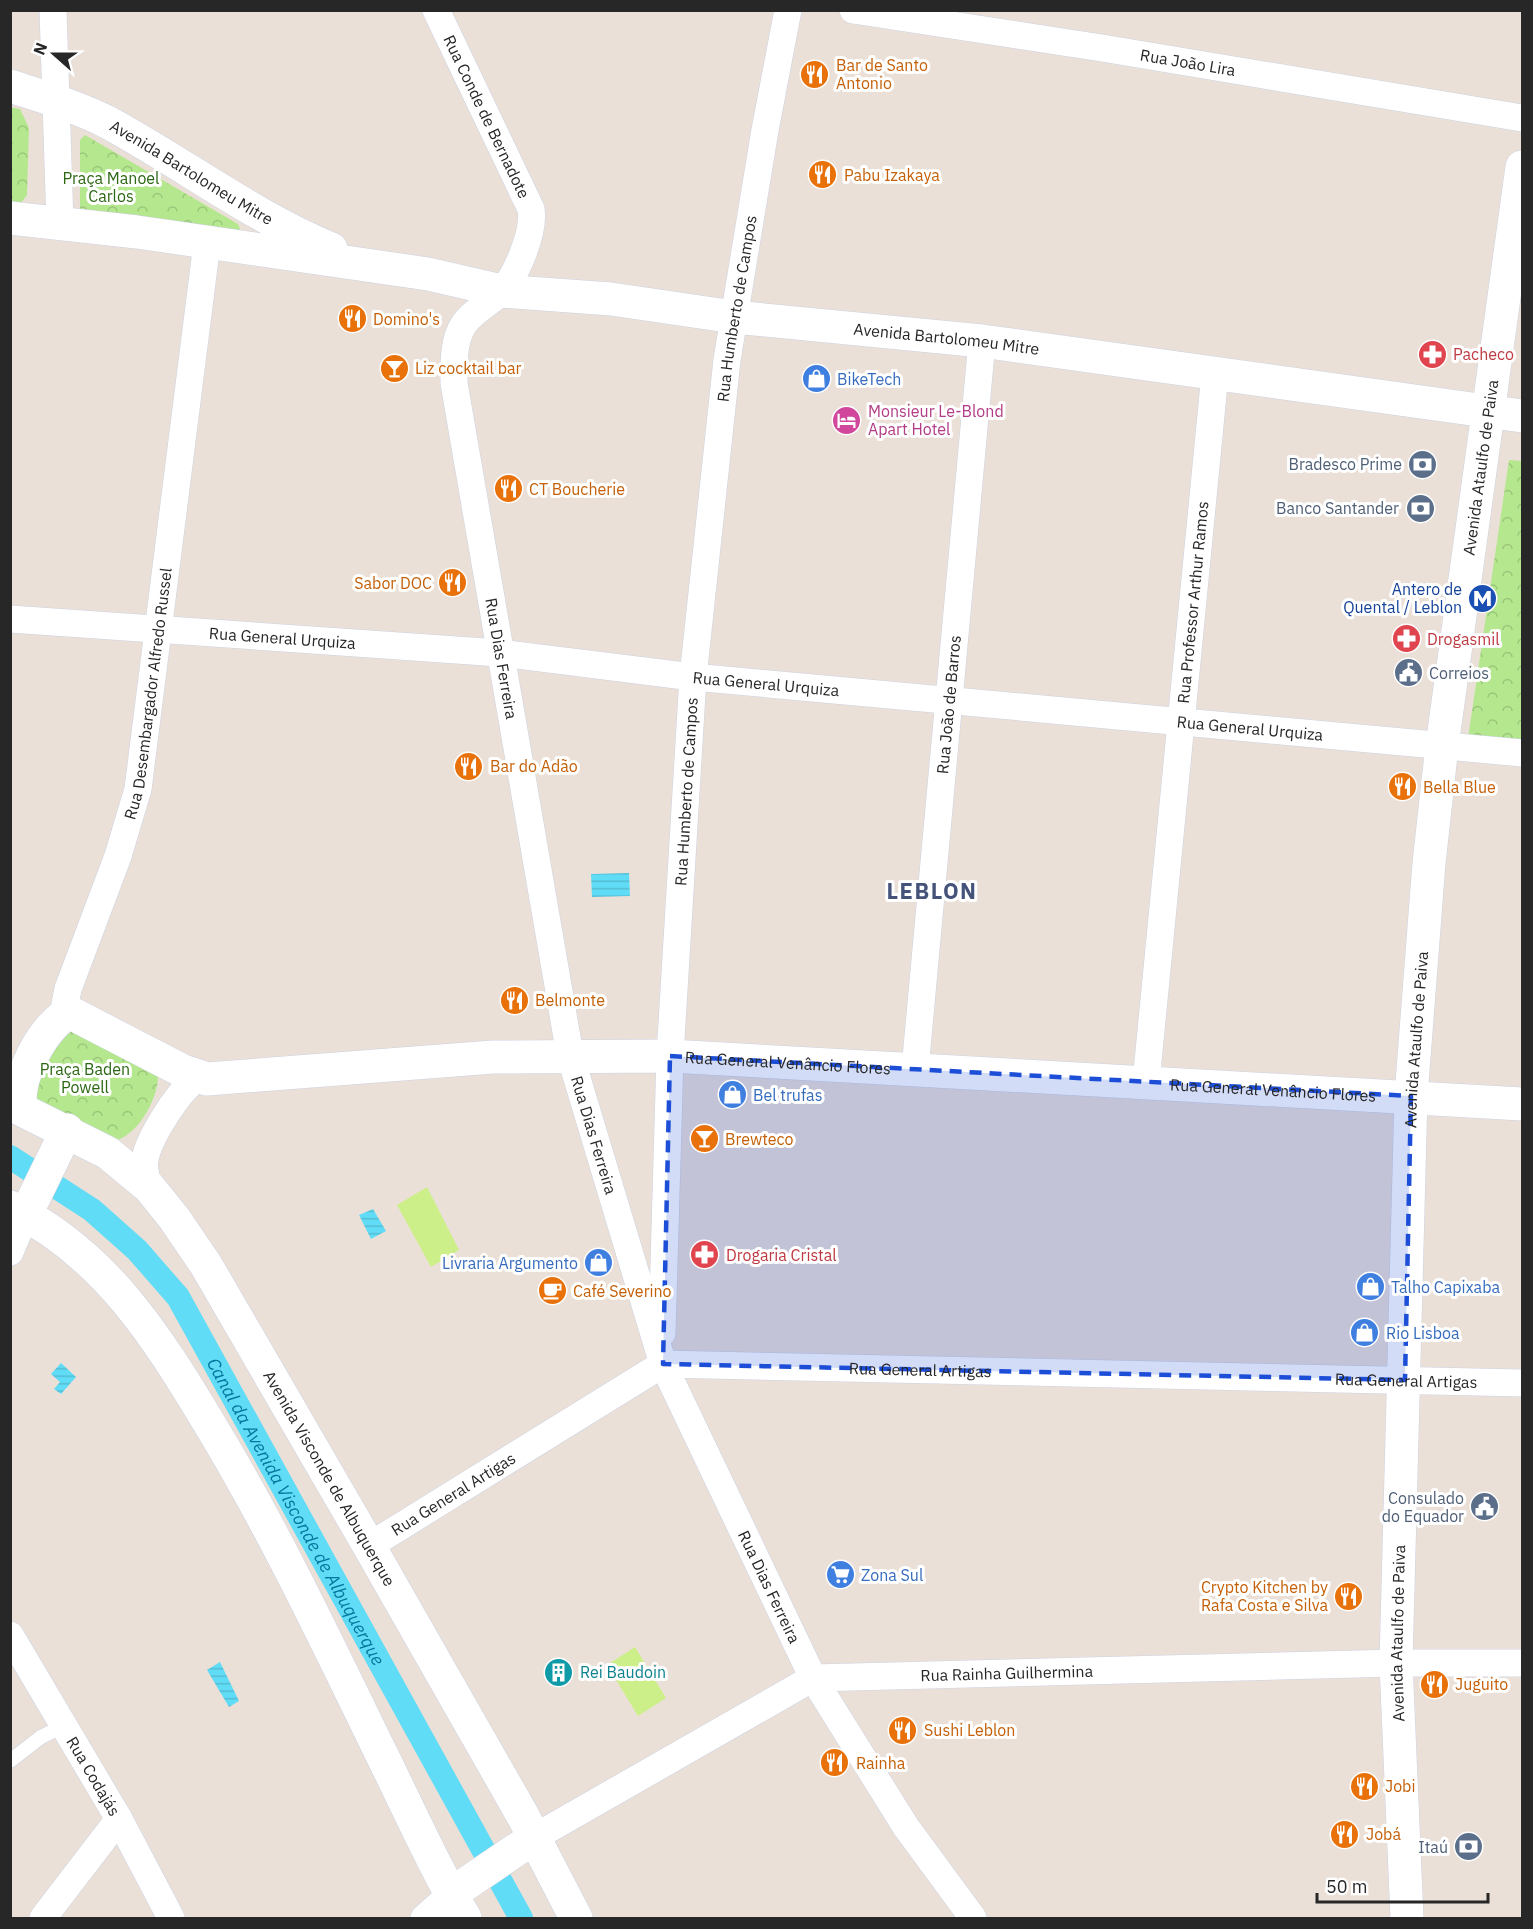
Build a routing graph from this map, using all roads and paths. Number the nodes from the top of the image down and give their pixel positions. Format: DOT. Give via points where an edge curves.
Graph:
graph roads {
  1 [pos="53,10"];
  2 [pos="436,10"];
  3 [pos="788,10"];
  4 [pos="854,10"];
  5 [pos="10,86"];
  6 [pos="56,101"];
  7 [pos="1522,118"];
  8 [pos="1522,167"];
  9 [pos="10,218"];
  10 [pos="60,224"];
  11 [pos="207,243"];
  12 [pos="371,266"];
  13 [pos="502,291"];
  14 [pos="734,317"];
  15 [pos="982,341"];
  16 [pos="1215,374"];
  17 [pos="1490,411"];
  18 [pos="1522,416"];
  19 [pos="10,619"];
  20 [pos="159,630"];
  21 [pos="500,653"];
  22 [pos="693,677"];
  23 [pos="949,700"];
  24 [pos="1181,722"];
  25 [pos="1442,746"];
  26 [pos="1522,753"];
  27 [pos="71,1013"];
  28 [pos="570,1055"];
  29 [pos="670,1056"];
  30 [pos="168,1062"];
  31 [pos="915,1069"];
  32 [pos="199,1078"];
  33 [pos="1146,1082"];
  34 [pos="1411,1096"];
  35 [pos="1522,1104"];
  36 [pos="17,1107"];
  37 [pos="67,1130"];
  38 [pos="108,1153"];
  39 [pos="149,1187"];
  40 [pos="18,1211"];
  41 [pos="10,1252"];
  42 [pos="663,1364"];
  43 [pos="1405,1380"];
  44 [pos="1522,1383"];
  45 [pos="369,1546"];
  46 [pos="10,1635"];
  47 [pos="1396,1663"];
  48 [pos="1522,1663"];
  49 [pos="813,1678"];
  50 [pos="63,1726"];
  51 [pos="10,1761"];
  52 [pos="119,1819"];
  53 [pos="535,1838"];
  54 [pos="458,1906"];
  55 [pos="43,1918"];
  56 [pos="171,1918"];
  57 [pos="424,1918"];
  58 [pos="576,1918"];
  59 [pos="973,1918"];
  60 [pos="1407,1918"];
  1 -- 6 [label="street"];
  2 -- 13 [label="street, Rua Conde de Bernadote" via="531,209 533,221 523,254"];
  3 -- 14 [label="street, Rua Humberto de Campos"];
  4 -- 7 [label="street, Rua João Lira"];
  5 -- 6 [label="main road, Avenida Bartolomeu Mitre"];
  6 -- 10 [label="street"];
  6 -- 12 [label="main road, Avenida Bartolomeu Mitre" via="107,122 264,218"];
  8 -- 17 [label="main road, Avenida Ataulfo de Paiva"];
  9 -- 10 [label="main road, Avenida Bartolomeu Mitre"];
  10 -- 11 [label="main road, Avenida Bartolomeu Mitre"];
  11 -- 12 [label="main road, Avenida Bartolomeu Mitre"];
  11 -- 20 [label="street, Rua Desembargador Alfredo Russel"];
  12 -- 13 [label="main road, Avenida Bartolomeu Mitre"];
  13 -- 14 [label="main road, Avenida Bartolomeu Mitre" via="611,299"];
  13 -- 21 [label="street, Rua Dias Ferreira" via="464,324 457,343 454,373"];
  14 -- 15 [label="main road, Avenida Bartolomeu Mitre"];
  14 -- 22 [label="street, Rua Humberto de Campos"];
  15 -- 16 [label="main road, Avenida Bartolomeu Mitre"];
  15 -- 23 [label="street, Rua João de Barros"];
  16 -- 17 [label="main road, Avenida Bartolomeu Mitre"];
  16 -- 24 [label="street, Rua Professor Arthur Ramos"];
  17 -- 18 [label="main road, Avenida Bartolomeu Mitre"];
  17 -- 25 [label="main road, Avenida Ataulfo de Paiva"];
  19 -- 20 [label="street, Rua General Urquiza"];
  20 -- 21 [label="street, Rua General Urquiza"];
  20 -- 27 [label="street, Rua Desembargador Alfredo Russel" via="138,789 118,856 68,989 65,1004"];
  21 -- 22 [label="street, Rua General Urquiza"];
  21 -- 28 [label="street, Rua Dias Ferreira"];
  22 -- 23 [label="street, Rua General Urquiza"];
  22 -- 29 [label="street, Rua Humberto de Campos"];
  23 -- 24 [label="street, Rua General Urquiza"];
  23 -- 31 [label="street, Rua João de Barros"];
  24 -- 25 [label="street, Rua General Urquiza"];
  24 -- 33 [label="street, Rua Professor Arthur Ramos"];
  25 -- 26 [label="street, Rua General Urquiza"];
  25 -- 34 [label="main road, Avenida Ataulfo de Paiva"];
  27 -- 30 [label="main road, Rua General Venâncio Flores"];
  27 -- 36 [label="main road" via="50,1026 19,1086"];
  28 -- 29 [label="main road, Rua General Venâncio Flores"];
  28 -- 32 [label="main road, Rua General Venâncio Flores" via="406,1062 224,1080"];
  28 -- 42 [label="street, Rua Dias Ferreira"];
  29 -- 31 [label="main road, Rua General Venâncio Flores"];
  29 -- 42 [label="street, Rua Humberto de Campos" via="662,1266"];
  30 -- 32 [label="main road, Rua General Venâncio Flores"];
  30 -- 38 [label="street" via="168,1089 152,1122 130,1147"];
  31 -- 33 [label="main road, Rua General Venâncio Flores"];
  32 -- 39 [label="street" via="177,1095 145,1157"];
  33 -- 34 [label="main road, Rua General Venâncio Flores"];
  34 -- 35 [label="main road, Rua General Venâncio Flores"];
  34 -- 43 [label="main road, Avenida Ataulfo de Paiva"];
  36 -- 37 [label="main road, Avenida Visconde de Albuquerque"];
  37 -- 38 [label="main road, Avenida Visconde de Albuquerque"];
  37 -- 40 [label="main road"];
  38 -- 39 [label="main road, Avenida Visconde de Albuquerque"];
  39 -- 45 [label="main road, Avenida Visconde de Albuquerque" via="206,1265"];
  40 -- 41 [label="street"];
  40 -- 54 [label="main road" via="50,1228 94,1263 146,1324 172,1362 231,1459 299,1584"];
  42 -- 43 [label="street, Rua General Artigas"];
  42 -- 45 [label="street, Rua General Artigas"];
  42 -- 49 [label="street, Rua Dias Ferreira"];
  43 -- 44 [label="street, Rua General Artigas"];
  43 -- 47 [label="main road, Avenida Ataulfo de Paiva"];
  45 -- 53 [label="main road, Avenida Visconde de Albuquerque"];
  46 -- 50 [label="street, Rua Codajás"];
  47 -- 48 [label="street, Rua Rainha Guilhermina"];
  47 -- 49 [label="street, Rua Rainha Guilhermina"];
  47 -- 60 [label="main road, Avenida Ataulfo de Paiva"];
  49 -- 53 [label="street, Rua Rainha Guilhermina"];
  49 -- 59 [label="street, Rua Dias Ferreira" via="906,1827"];
  50 -- 51 [label="lane"];
  50 -- 52 [label="street, Rua Codajás"];
  52 -- 55 [label="street"];
  52 -- 56 [label="street, Rua Codajás"];
  53 -- 54 [label="main road"];
  53 -- 58 [label="main road, Avenida Visconde de Albuquerque"];
  54 -- 57 [label="street"];
}
